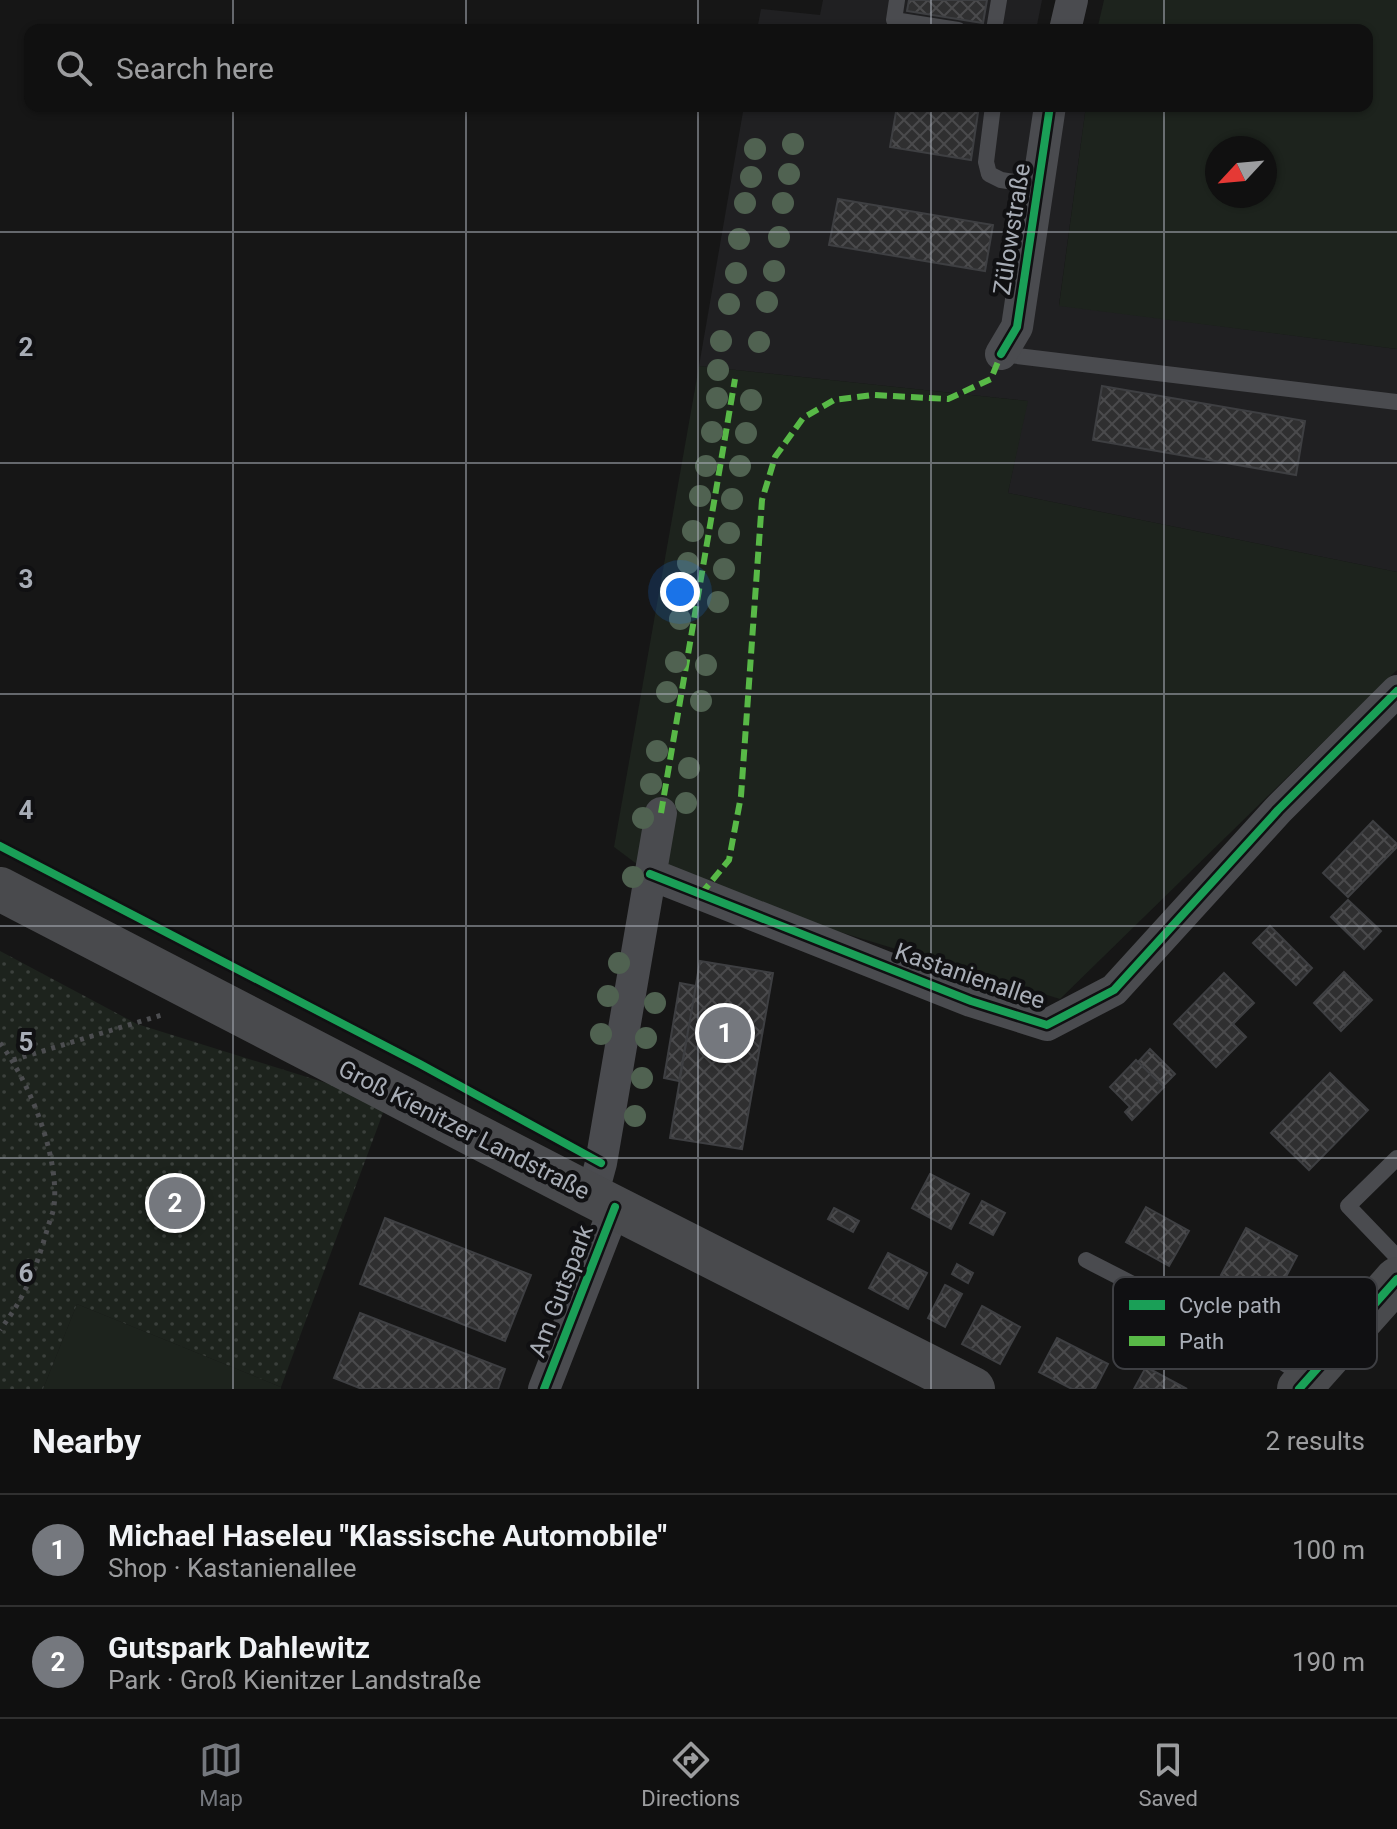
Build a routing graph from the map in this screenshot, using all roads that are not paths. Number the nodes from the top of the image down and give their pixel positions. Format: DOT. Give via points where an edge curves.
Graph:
graph roads {
  1 [pos="897,0"];
  2 [pos="999,0"];
  3 [pos="1072,0"];
  4 [pos="920,24"];
  5 [pos="995,24"];
  6 [pos="1066,24"];
  7 [pos="992,112"];
  8 [pos="1049,112"];
  9 [pos="1039,186"];
  10 [pos="1001,354"];
  11 [pos="1397,402"];
  12 [pos="1397,691"];
  13 [pos="661,813"];
  14 [pos="650,874"];
  15 [pos="0,889"];
  16 [pos="1397,1158"];
  17 [pos="604,1202"];
  18 [pos="1397,1257"];
  19 [pos="1086,1260"];
  20 [pos="1119,1277"];
  21 [pos="1397,1279"];
  22 [pos="1377,1301"];
  23 [pos="1316,1369"];
  24 [pos="1302,1384"];
  25 [pos="544,1389"];
  26 [pos="973,1389"];
  1 -- 4 [label="lane" via="894,20"];
  2 -- 5 [label="lane"];
  3 -- 6 [label="street"];
  7 -- 9 [label="lane" via="989,174"];
  8 -- 9 [label="street, Zülowstraße"];
  9 -- 10 [label="street, Zülowstraße" via="1017,327"];
  10 -- 11 [label="lane"];
  12 -- 14 [label="street, Kastanienallee" via="1278,810 1114,990 1047,1025 971,1001"];
  13 -- 14 [label="street"];
  14 -- 17 [label="street" via="601,1163"];
  15 -- 17 [label="main road, Groß Kienitzer Landstraße"];
  16 -- 18 [label="lane" via="1348,1206"];
  17 -- 25 [label="street, Am Gutspark"];
  17 -- 26 [label="main road, Groß Kienitzer Landstraße"];
  19 -- 20 [label="lane"];
  21 -- 22 [label="main road"];
  23 -- 24 [label="main road"];
}
